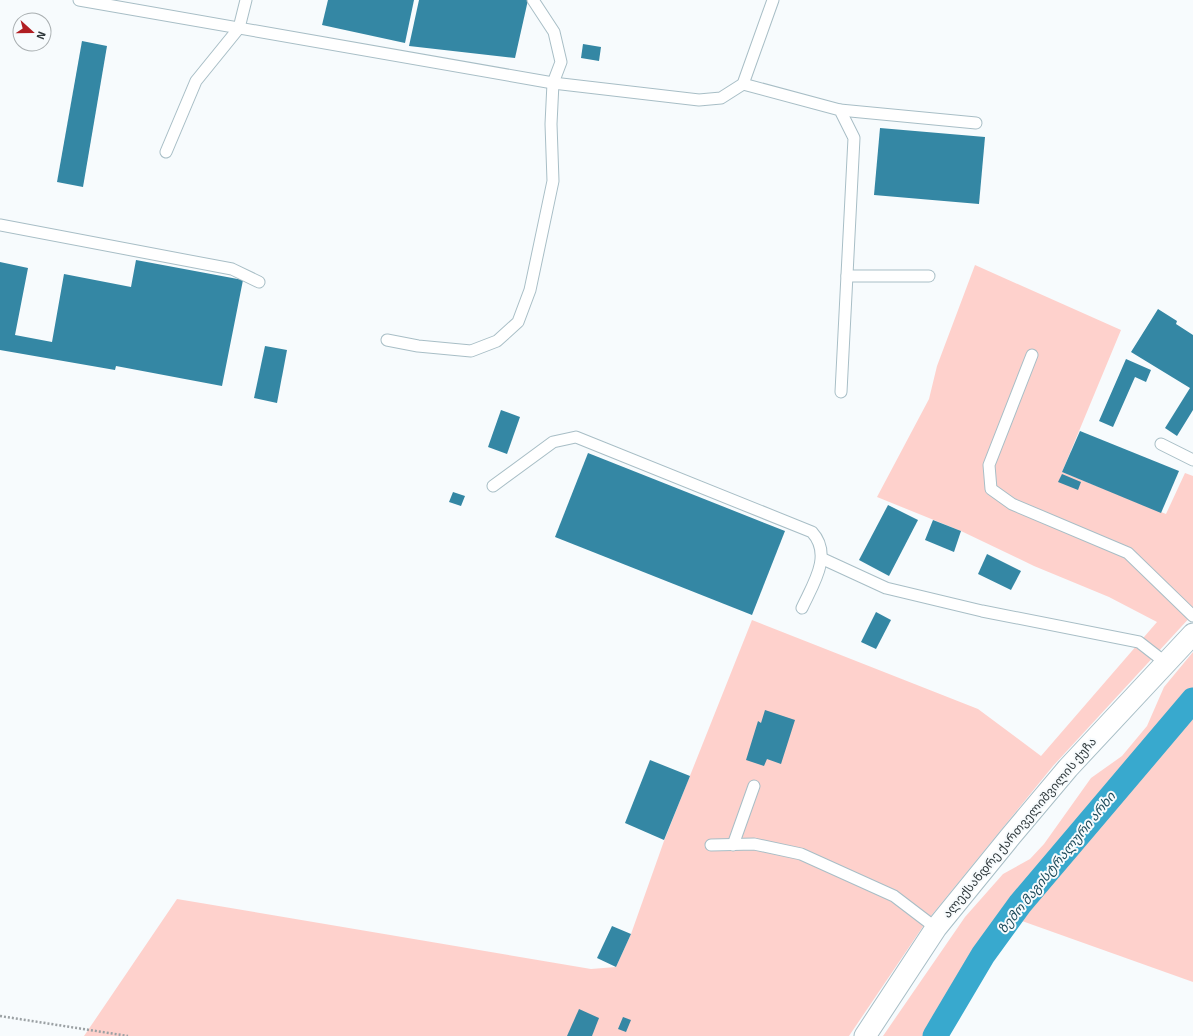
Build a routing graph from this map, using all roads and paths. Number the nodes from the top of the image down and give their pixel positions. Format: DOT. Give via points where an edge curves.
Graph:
graph roads {
  1 [pos="79,0"];
  2 [pos="246,0"];
  3 [pos="533,0"];
  4 [pos="773,0"];
  5 [pos="239,28"];
  6 [pos="553,83"];
  7 [pos="743,84"];
  8 [pos="840,110"];
  9 [pos="976,123"];
  10 [pos="166,152"];
  11 [pos="0,225"];
  12 [pos="847,276"];
  13 [pos="928,276"];
  14 [pos="259,282"];
  15 [pos="387,340"];
  16 [pos="1032,355"];
  17 [pos="841,392"];
  18 [pos="1161,444"];
  19 [pos="1193,460"];
  20 [pos="493,486"];
  21 [pos="823,559"];
  22 [pos="802,608"];
  23 [pos="1193,616"];
  24 [pos="1193,634"];
  25 [pos="1166,663"];
  26 [pos="754,786"];
  27 [pos="711,845"];
  28 [pos="733,845"];
  29 [pos="936,928"];
  30 [pos="0,1016"];
  31 [pos="128,1036"];
  32 [pos="865,1036"];
  1 -- 5 [label="lane"];
  2 -- 5 [label="lane"];
  3 -- 6 [label="lane" via="554,32 561,62"];
  4 -- 7 [label="lane"];
  5 -- 6 [label="lane"];
  5 -- 10 [label="lane" via="196,81"];
  6 -- 7 [label="lane" via="699,100 721,98"];
  6 -- 15 [label="lane" via="553,181 530,290 518,322 497,341 471,351"];
  7 -- 8 [label="lane"];
  8 -- 9 [label="lane"];
  8 -- 12 [label="lane" via="854,138"];
  11 -- 14 [label="lane" via="226,268"];
  12 -- 13 [label="lane"];
  12 -- 17 [label="lane"];
  16 -- 23 [label="lane" via="989,465 991,489 1012,504 1128,553"];
  18 -- 19 [label="lane"];
  20 -- 21 [label="lane" via="553,442 576,437 812,532 820,540"];
  21 -- 22 [label="lane"];
  21 -- 25 [label="lane" via="886,588 982,611 1139,642"];
  24 -- 25 [label="street, ალექსანდრე ქართველიშვილის ქუჩა"];
  25 -- 29 [label="street, ალექსანდრე ქართველიშვილის ქუჩა" via="1068,768"];
  26 -- 28 [label="lane"];
  27 -- 28 [label="lane"];
  28 -- 29 [label="lane" via="754,844 801,854 832,866 894,896"];
  29 -- 32 [label="street, ალექსანდრე ქართველიშვილის ქუჩა"];
  30 -- 31 [label="path"];
}
